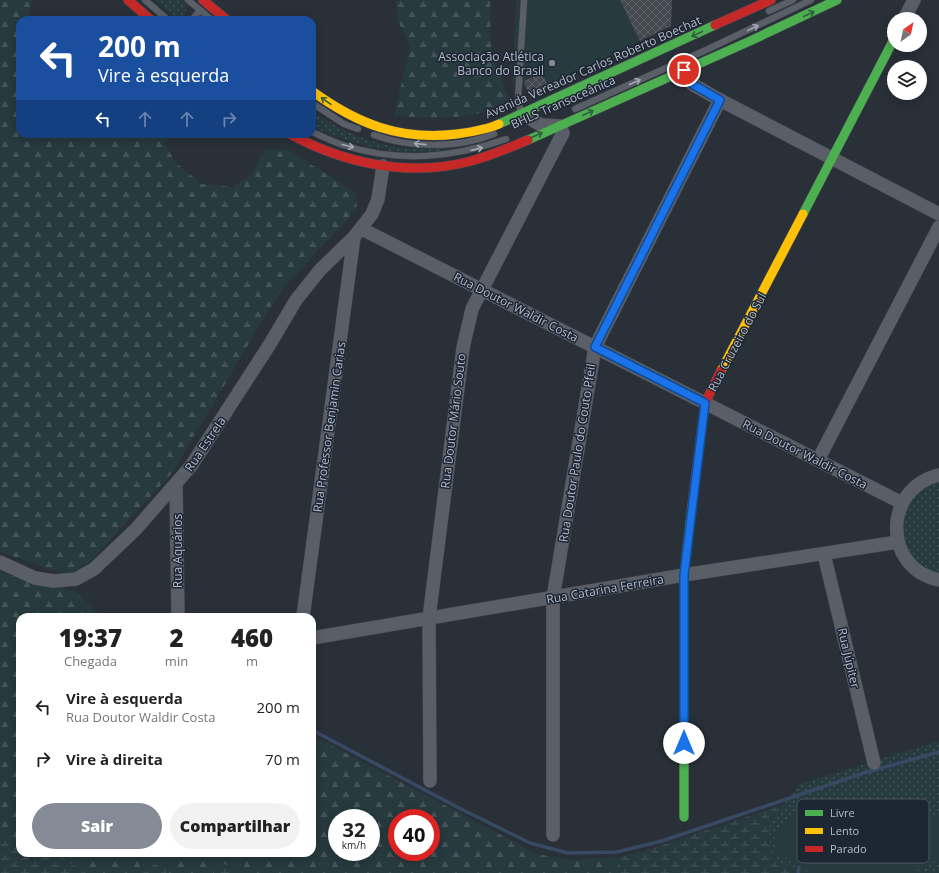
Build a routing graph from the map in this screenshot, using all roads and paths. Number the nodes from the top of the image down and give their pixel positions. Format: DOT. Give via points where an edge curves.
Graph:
graph roads {
  1 [pos="128,0"];
  2 [pos="145,0"];
  3 [pos="188,0"];
  4 [pos="202,0"];
  5 [pos="524,0"];
  6 [pos="771,0"];
  7 [pos="793,0"];
  8 [pos="811,0"];
  9 [pos="837,0"];
  10 [pos="914,0"];
  11 [pos="200,10"];
  12 [pos="908,12"];
  13 [pos="764,13"];
  14 [pos="146,16"];
  15 [pos="163,16"];
  16 [pos="195,16"];
  17 [pos="207,16"];
  18 [pos="222,16"];
  19 [pos="887,52"];
  20 [pos="684,70"];
  21 [pos="316,94"];
  22 [pos="720,100"];
  23 [pos="316,106"];
  24 [pos="568,112"];
  25 [pos="531,120"];
  26 [pos="557,122"];
  27 [pos="502,131"];
  28 [pos="316,134"];
  29 [pos="514,137"];
  30 [pos="297,138"];
  31 [pos="832,159"];
  32 [pos="383,166"];
  33 [pos="939,214"];
  34 [pos="939,227"];
  35 [pos="358,233"];
  36 [pos="481,289"];
  37 [pos="595,347"];
  38 [pos="705,403"];
  39 [pos="818,460"];
  40 [pos="939,475"];
  41 [pos="176,485"];
  42 [pos="902,503"];
  43 [pos="898,542"];
  44 [pos="824,554"];
  45 [pos="0,562"];
  46 [pos="684,575"];
  47 [pos="939,580"];
  48 [pos="553,598"];
  49 [pos="178,613"];
  50 [pos="304,613"];
  51 [pos="428,618"];
  52 [pos="316,637"];
  53 [pos="874,763"];
  54 [pos="430,781"];
  55 [pos="684,817"];
  56 [pos="553,835"];
  1 -- 14 [label="main road"];
  2 -- 15 [label="lane"];
  3 -- 11 [label="lane"];
  4 -- 18 [label="main road"];
  5 -- 25 [label="lane" via="518,107"];
  6 -- 25 [label="main road, Avenida Vereador Carlos Roberto Boechat, one-way"];
  7 -- 13 [label="lane"];
  24 -- 8 [label="lane, BHLS Transoceânica, one-way"];
  20 -- 9 [label="main road, one-way"];
  10 -- 12 [label="street"];
  11 -- 16 [label="lane"];
  11 -- 17 [label="lane"];
  19 -- 31 [label="main road, Rua Cruzeiro do Sul"];
  20 -- 22 [label="street" via="692,84"];
  26 -- 20 [label="main road, one-way"];
  25 -- 21 [label="main road, Avenida Vereador Carlos Roberto Boechat, one-way" via="456,135 424,136 390,132 369,126 337,109"];
  22 -- 31 [label="street"];
  22 -- 37 [label="street, Rua Doutor Paulo do Couto Pfeil"];
  27 -- 23 [label="lane, BHLS Transoceânica, one-way" via="482,139 458,144 416,144 387,140 344,124"];
  25 -- 26 [label="street"];
  32 -- 26 [label="main road, one-way" via="419,168 467,162 501,151"];
  26 -- 36 [label="street, Rua Doutor Mário Souto" via="563,133 562,138"];
  28 -- 29 [label="lane, BHLS Transoceânica, one-way" via="343,145 384,154 422,157 479,149"];
  30 -- 32 [label="main road" via="339,156"];
  31 -- 33 [label="street"];
  31 -- 38 [label="main road, Rua Cruzeiro do Sul"];
  32 -- 35 [label="street" via="376,206"];
  34 -- 39 [label="street"];
  35 -- 36 [label="street, Rua Doutor Waldir Costa"];
  35 -- 41 [label="street, Rua Estrela" via="320,270 296,300 215,430"];
  35 -- 50 [label="street, Rua Professor Benjamin Carias"];
  36 -- 37 [label="street, Rua Doutor Waldir Costa"];
  36 -- 51 [label="street, Rua Doutor Mário Souto" via="472,309 463,348"];
  37 -- 38 [label="street, Rua Doutor Waldir Costa"];
  37 -- 48 [label="street, Rua Doutor Paulo do Couto Pfeil"];
  38 -- 39 [label="street, Rua Doutor Waldir Costa"];
  38 -- 46 [label="main road, Rua Cruzeiro do Sul"];
  39 -- 42 [label="street, Rua Doutor Waldir Costa"];
  40 -- 42 [label="street" via="918,484"];
  41 -- 45 [label="street, Rua Estrela" via="112,553 94,569 76,579 54,581 36,578"];
  41 -- 49 [label="street, Rua Aquários"];
  42 -- 43 [label="street" via="896,520"];
  43 -- 44 [label="street, Rua Catarina Ferreira"];
  43 -- 47 [label="street" via="904,556 914,568"];
  44 -- 46 [label="street, Rua Catarina Ferreira"];
  44 -- 53 [label="street, Rua Júpiter"];
  46 -- 48 [label="street, Rua Catarina Ferreira"];
  46 -- 55 [label="main road, Rua Cruzeiro do Sul"];
  48 -- 51 [label="street, Rua Catarina Ferreira"];
  48 -- 56 [label="street, Rua Doutor Paulo do Couto Pfeil"];
  51 -- 52 [label="street, Rua Catarina Ferreira"];
  51 -- 54 [label="street, Rua Doutor Mário Souto"];
}
